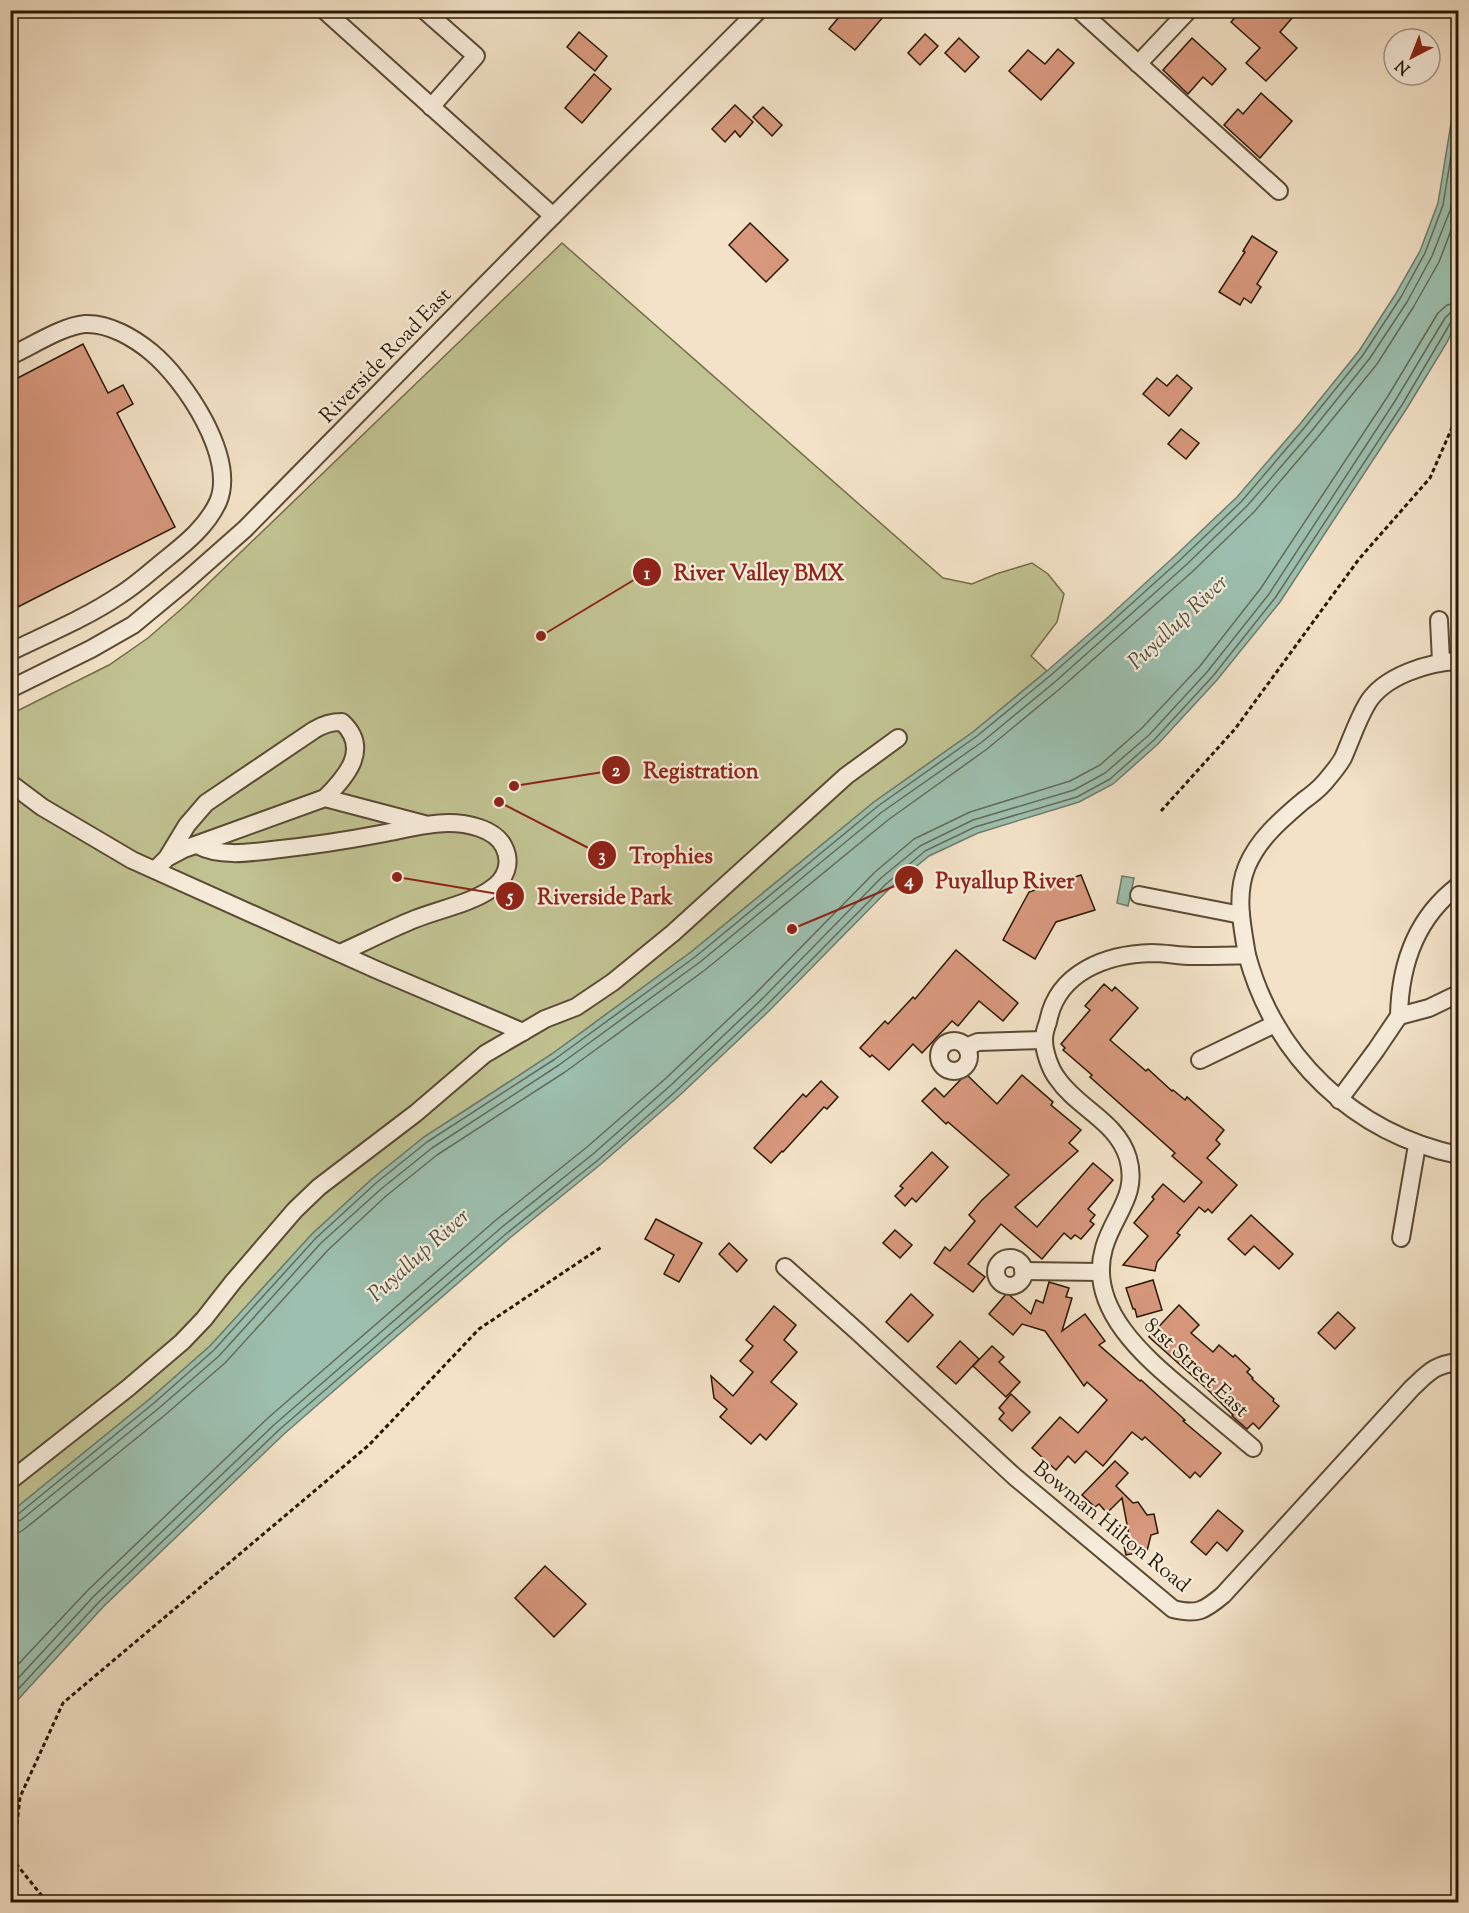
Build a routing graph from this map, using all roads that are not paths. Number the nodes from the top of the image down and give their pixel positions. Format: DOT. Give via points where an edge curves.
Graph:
graph roads {
  1 [pos="324,10"];
  2 [pos="424,10"];
  3 [pos="759,10"];
  4 [pos="1079,10"];
  5 [pos="1189,10"];
  6 [pos="1138,64"];
  7 [pos="431,107"];
  8 [pos="1279,191"];
  9 [pos="553,216"];
  10 [pos="10,356"];
  11 [pos="1439,620"];
  12 [pos="10,652"];
  13 [pos="1441,661"];
  14 [pos="1458,661"];
  15 [pos="10,689"];
  16 [pos="898,738"];
  17 [pos="10,783"];
  18 [pos="325,798"];
  19 [pos="428,825"];
  20 [pos="197,845"];
  21 [pos="161,864"];
  22 [pos="1458,886"];
  23 [pos="1138,895"];
  24 [pos="1241,915"];
  25 [pos="340,953"];
  26 [pos="1247,955"];
  27 [pos="1458,994"];
  28 [pos="1398,1016"];
  29 [pos="1275,1024"];
  30 [pos="523,1032"];
  31 [pos="1044,1040"];
  32 [pos="966,1047"];
  33 [pos="1200,1060"];
  34 [pos="1339,1100"];
  35 [pos="1417,1144"];
  36 [pos="1458,1155"];
  37 [pos="1401,1238"];
  38 [pos="785,1267"];
  39 [pos="1023,1271"];
  40 [pos="1101,1272"];
  41 [pos="1458,1362"];
  42 [pos="1253,1448"];
  43 [pos="10,1482"];
  1 -- 7 [label="street"];
  2 -- 7 [label="street" via="476,57"];
  3 -- 9 [label="street, Riverside Road East"];
  4 -- 6 [label="street"];
  5 -- 6 [label="street"];
  6 -- 8 [label="street"];
  7 -- 9 [label="street"];
  9 -- 15 [label="street, Riverside Road East" via="245,529 185,582 133,625"];
  10 -- 12 [label="street" via="68,328 86,324 134,339 173,373 198,409 214,443 223,488 196,534 120,595"];
  11 -- 13 [label="street"];
  13 -- 14 [label="street"];
  13 -- 24 [label="street" via="1400,676 1368,702 1342,760 1322,786 1261,840 1247,866 1240,894"];
  16 -- 30 [label="street" via="846,776 673,933 613,982 576,1006"];
  17 -- 21 [label="street" via="61,819 132,860"];
  18 -- 19 [label="street"];
  18 -- 20 [label="street"];
  18 -- 21 [label="street" via="346,774 356,749 353,735 342,722 323,724 206,803"];
  19 -- 20 [label="street" via="254,852 221,852"];
  19 -- 25 [label="street" via="473,826 492,834 509,856 502,879 490,890"];
  20 -- 21 [label="street"];
  21 -- 25 [label="street"];
  22 -- 28 [label="street" via="1434,910 1412,944 1399,993"];
  23 -- 24 [label="street"];
  24 -- 26 [label="street"];
  25 -- 30 [label="street"];
  26 -- 29 [label="street" via="1261,998"];
  26 -- 31 [label="street" via="1152,953 1101,961 1060,992 1050,1012"];
  27 -- 28 [label="street" via="1429,1008"];
  28 -- 34 [label="street"];
  29 -- 33 [label="street"];
  29 -- 34 [label="street" via="1298,1058"];
  30 -- 43 [label="street" via="485,1054 319,1187 182,1342"];
  31 -- 32 [label="street" via="978,1042"];
  31 -- 40 [label="street, 81st Street East" via="1055,1076 1067,1092 1119,1137 1129,1161 1130,1188 1106,1242"];
  34 -- 35 [label="street" via="1368,1120"];
  35 -- 36 [label="street"];
  35 -- 37 [label="street"];
  38 -- 41 [label="street, Bowman Hilton Road" via="1015,1477 1173,1609 1181,1611 1202,1611 1223,1595 1412,1388 1442,1364"];
  39 -- 40 [label="street"];
  40 -- 42 [label="street, 81st Street East" via="1104,1293 1114,1316 1138,1349"];
}
